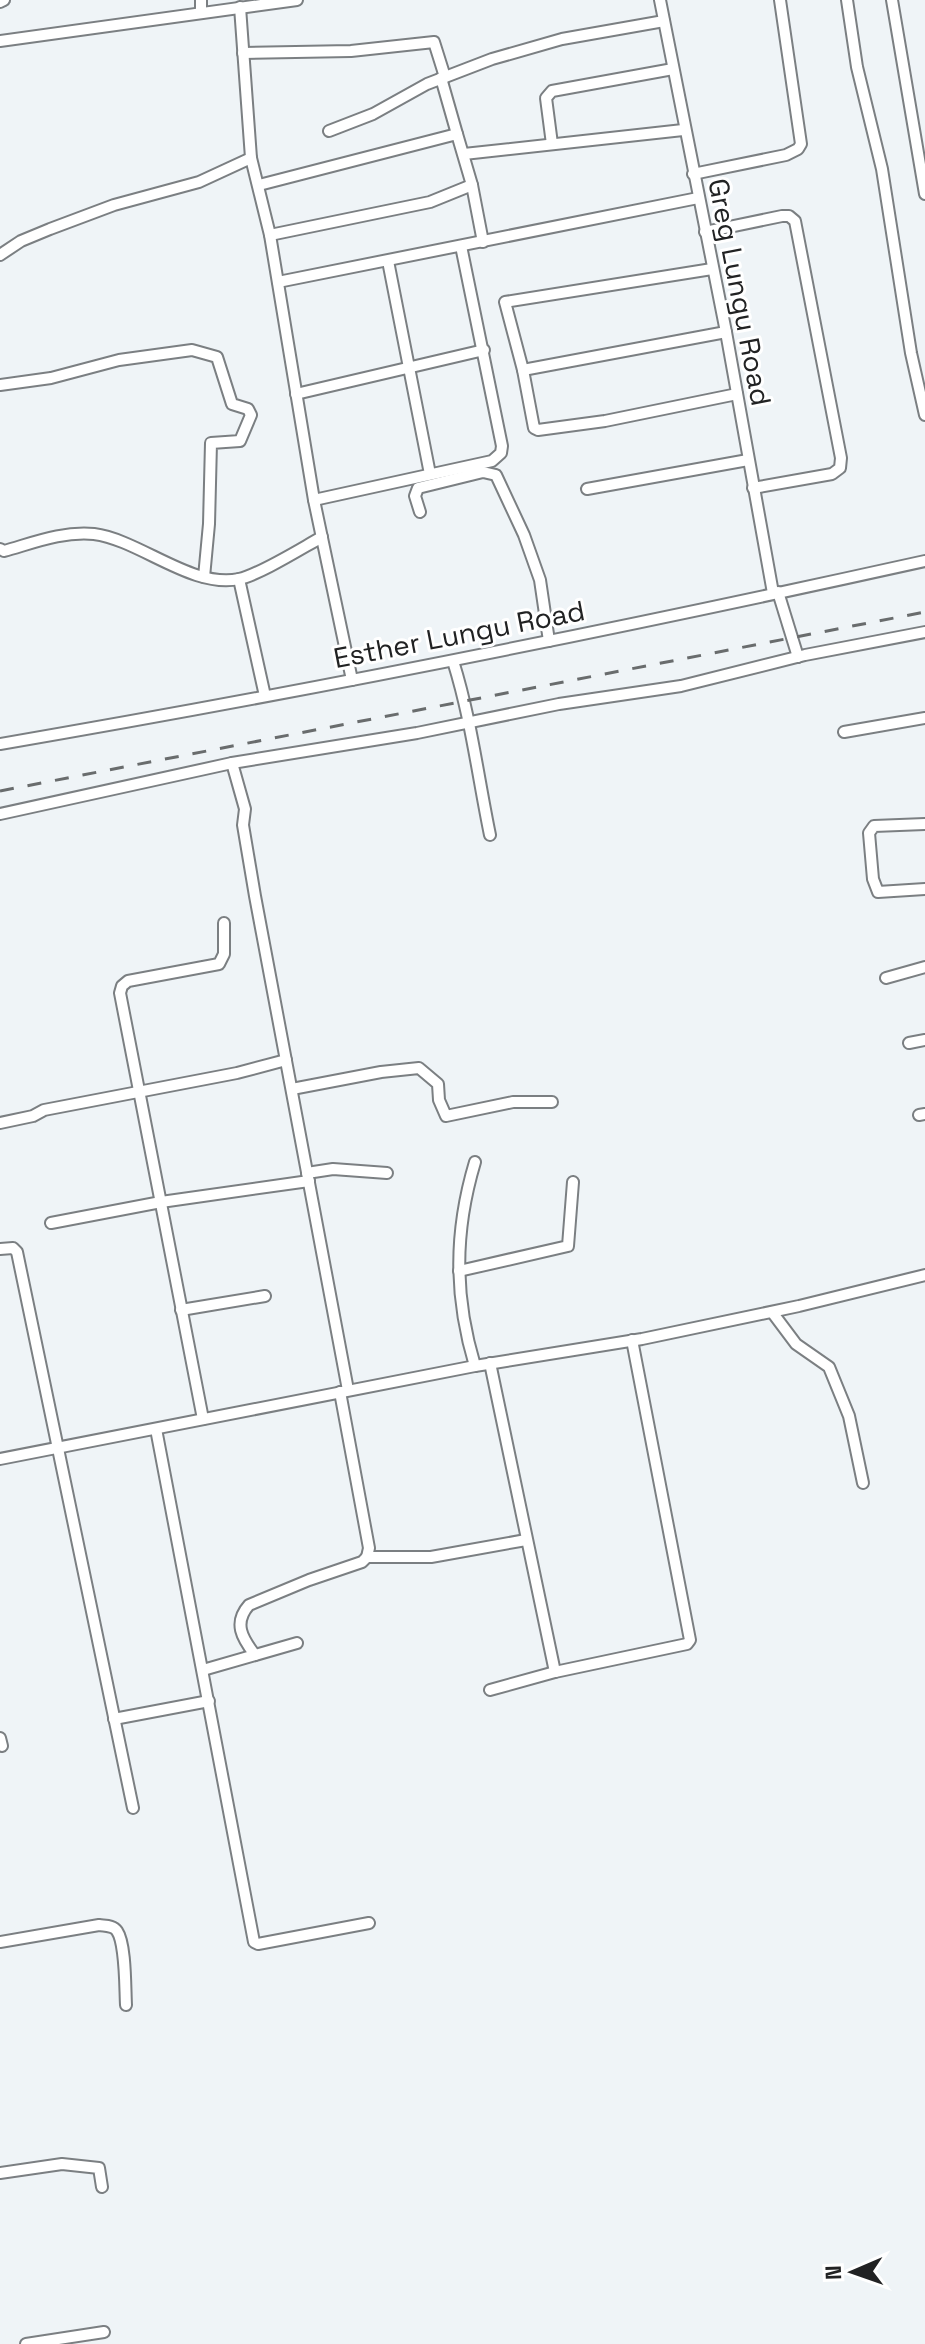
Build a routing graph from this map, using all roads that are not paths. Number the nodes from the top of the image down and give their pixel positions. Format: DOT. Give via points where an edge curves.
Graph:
graph roads {
  1 [pos="201,0"];
  2 [pos="660,0"];
  3 [pos="780,0"];
  4 [pos="847,0"];
  5 [pos="892,0"];
  6 [pos="291,1"];
  7 [pos="240,7"];
  8 [pos="201,13"];
  9 [pos="664,21"];
  10 [pos="0,41"];
  11 [pos="243,53"];
  12 [pos="673,69"];
  13 [pos="443,77"];
  14 [pos="683,130"];
  15 [pos="329,131"];
  16 [pos="457,134"];
  17 [pos="552,144"];
  18 [pos="464,154"];
  19 [pos="251,158"];
  20 [pos="693,174"];
  21 [pos="259,185"];
  22 [pos="472,185"];
  23 [pos="925,194"];
  24 [pos="698,198"];
  25 [pos="705,232"];
  26 [pos="270,235"];
  27 [pos="483,242"];
  28 [pos="461,246"];
  29 [pos="0,255"];
  30 [pos="388,261"];
  31 [pos="712,269"];
  32 [pos="278,282"];
  33 [pos="726,332"];
  34 [pos="484,350"];
  35 [pos="409,368"];
  36 [pos="523,370"];
  37 [pos="0,385"];
  38 [pos="296,394"];
  39 [pos="737,394"];
  40 [pos="925,415"];
  41 [pos="748,460"];
  42 [pos="430,474"];
  43 [pos="753,488"];
  44 [pos="587,489"];
  45 [pos="314,500"];
  46 [pos="420,512"];
  47 [pos="322,537"];
  48 [pos="0,549"];
  49 [pos="925,561"];
  50 [pos="204,577"];
  51 [pos="239,579"];
  52 [pos="776,593"];
  53 [pos="925,632"];
  54 [pos="549,641"];
  55 [pos="798,657"];
  56 [pos="453,661"];
  57 [pos="352,680"];
  58 [pos="265,696"];
  59 [pos="925,718"];
  60 [pos="470,722"];
  61 [pos="844,732"];
  62 [pos="0,744"];
  63 [pos="232,763"];
  64 [pos="0,814"];
  65 [pos="925,824"];
  66 [pos="490,835"];
  67 [pos="925,889"];
  68 [pos="224,923"];
  69 [pos="925,967"];
  70 [pos="886,978"];
  71 [pos="925,1040"];
  72 [pos="909,1043"];
  73 [pos="286,1060"];
  74 [pos="292,1089"];
  75 [pos="138,1092"];
  76 [pos="552,1102"];
  77 [pos="0,1123"];
  78 [pos="475,1162"];
  79 [pos="387,1173"];
  80 [pos="308,1177"];
  81 [pos="573,1182"];
  82 [pos="161,1202"];
  83 [pos="51,1223"];
  84 [pos="0,1249"];
  85 [pos="459,1271"];
  86 [pos="925,1275"];
  87 [pos="265,1296"];
  88 [pos="181,1310"];
  89 [pos="772,1312"];
  90 [pos="632,1340"];
  91 [pos="490,1363"];
  92 [pos="475,1366"];
  93 [pos="344,1391"];
  94 [pos="203,1419"];
  95 [pos="156,1429"];
  96 [pos="56,1448"];
  97 [pos="0,1459"];
  98 [pos="863,1483"];
  99 [pos="526,1540"];
  100 [pos="367,1557"];
  101 [pos="297,1643"];
  102 [pos="255,1655"];
  103 [pos="203,1670"];
  104 [pos="555,1672"];
  105 [pos="490,1690"];
  106 [pos="209,1701"];
  107 [pos="114,1719"];
  108 [pos="133,1808"];
  109 [pos="369,1923"];
  110 [pos="0,1942"];
  111 [pos="126,2005"];
  112 [pos="0,2173"];
  113 [pos="102,2187"];
  114 [pos="104,2332"];
  115 [pos="26,2344"];
  1 -- 8 [label="street"];
  2 -- 9 [label="street, Greg Lungu Road"];
  3 -- 20 [label="street" via="801,144 786,155"];
  4 -- 40 [label="street"];
  5 -- 23 [label="street"];
  6 -- 7 [label="street"];
  7 -- 8 [label="street"];
  7 -- 11 [label="street"];
  8 -- 10 [label="street"];
  9 -- 12 [label="street, Greg Lungu Road"];
  9 -- 13 [label="street" via="562,39"];
  11 -- 13 [label="street" via="351,51 434,42"];
  11 -- 19 [label="street"];
  12 -- 14 [label="street, Greg Lungu Road"];
  12 -- 17 [label="street" via="552,91 546,98"];
  13 -- 15 [label="street"];
  13 -- 16 [label="street"];
  14 -- 17 [label="street"];
  14 -- 20 [label="street, Greg Lungu Road"];
  16 -- 18 [label="street"];
  16 -- 21 [label="street"];
  17 -- 18 [label="street"];
  18 -- 22 [label="street"];
  19 -- 21 [label="street"];
  19 -- 29 [label="street" via="199,182 50,229"];
  20 -- 24 [label="street, Greg Lungu Road"];
  21 -- 26 [label="street"];
  22 -- 26 [label="street" via="430,202"];
  22 -- 27 [label="street"];
  24 -- 25 [label="street, Greg Lungu Road"];
  24 -- 27 [label="street"];
  25 -- 31 [label="street, Greg Lungu Road"];
  25 -- 43 [label="street" via="782,216 795,221 841,458 840,468 832,474"];
  26 -- 32 [label="street"];
  27 -- 28 [label="street"];
  28 -- 30 [label="street"];
  28 -- 34 [label="street"];
  30 -- 32 [label="street"];
  30 -- 35 [label="street"];
  31 -- 33 [label="street, Greg Lungu Road"];
  31 -- 36 [label="street" via="505,302"];
  32 -- 38 [label="street"];
  33 -- 36 [label="street"];
  33 -- 39 [label="street, Greg Lungu Road"];
  34 -- 35 [label="street"];
  34 -- 42 [label="street" via="501,453 492,461"];
  35 -- 38 [label="street"];
  35 -- 42 [label="street"];
  36 -- 39 [label="street" via="534,428 541,431"];
  37 -- 50 [label="street" via="192,350 217,357 232,404 251,415 240,441 211,443"];
  38 -- 45 [label="street"];
  39 -- 41 [label="street, Greg Lungu Road"];
  41 -- 43 [label="street, Greg Lungu Road"];
  41 -- 44 [label="street"];
  42 -- 45 [label="street"];
  43 -- 52 [label="street, Greg Lungu Road"];
  45 -- 47 [label="street"];
  46 -- 54 [label="street" via="418,488 483,472 496,475 540,580"];
  47 -- 51 [label="street"];
  47 -- 57 [label="street"];
  48 -- 50 [label="street" via="49,537 95,534"];
  49 -- 52 [label="street, Esther Lungu Road"];
  50 -- 51 [label="street"];
  51 -- 58 [label="street"];
  52 -- 54 [label="street, Esther Lungu Road"];
  52 -- 55 [label="street, Greg Lungu Road"];
  53 -- 55 [label="street"];
  54 -- 56 [label="street, Esther Lungu Road"];
  55 -- 60 [label="street" via="681,686"];
  56 -- 57 [label="street, Esther Lungu Road"];
  56 -- 60 [label="street"];
  57 -- 58 [label="street, Esther Lungu Road"];
  58 -- 62 [label="street, Esther Lungu Road"];
  59 -- 61 [label="street"];
  60 -- 63 [label="street"];
  60 -- 66 [label="street"];
  63 -- 64 [label="street"];
  63 -- 73 [label="street" via="245,809 243,825"];
  65 -- 67 [label="street" via="874,826 869,833 878,892"];
  68 -- 75 [label="street" via="224,959 219,964 122,986"];
  69 -- 70 [label="street"];
  71 -- 72 [label="street"];
  73 -- 74 [label="street"];
  73 -- 75 [label="street"];
  74 -- 76 [label="street" via="419,1068 438,1084 446,1116 513,1102"];
  74 -- 80 [label="street"];
  75 -- 77 [label="street"];
  75 -- 82 [label="street"];
  78 -- 85 [label="street" via="463,1214"];
  79 -- 80 [label="street" via="333,1169"];
  80 -- 82 [label="street"];
  80 -- 93 [label="street"];
  81 -- 85 [label="street" via="568,1246"];
  82 -- 83 [label="street"];
  82 -- 88 [label="street"];
  84 -- 96 [label="street" via="17,1252"];
  85 -- 92 [label="street" via="459,1300"];
  86 -- 89 [label="street"];
  87 -- 88 [label="street"];
  88 -- 94 [label="street"];
  89 -- 90 [label="street"];
  89 -- 98 [label="street" via="796,1344 829,1367 849,1416"];
  90 -- 91 [label="street"];
  90 -- 104 [label="street" via="690,1640"];
  91 -- 92 [label="street"];
  91 -- 99 [label="street"];
  92 -- 93 [label="street"];
  93 -- 94 [label="street"];
  93 -- 100 [label="street"];
  94 -- 95 [label="street"];
  95 -- 96 [label="street"];
  95 -- 103 [label="street"];
  96 -- 97 [label="street"];
  96 -- 107 [label="street"];
  99 -- 100 [label="street" via="431,1557"];
  99 -- 104 [label="street"];
  100 -- 102 [label="street" via="249,1605 240,1631"];
  101 -- 102 [label="street"];
  102 -- 103 [label="street"];
  103 -- 106 [label="street"];
  104 -- 105 [label="street"];
  106 -- 107 [label="street"];
  106 -- 109 [label="street" via="254,1942"];
  107 -- 108 [label="street"];
  110 -- 111 [label="street" via="111,1926 121,1944"];
  112 -- 113 [label="street" via="62,2164 99,2168"];
  114 -- 115 [label="street"];
}
